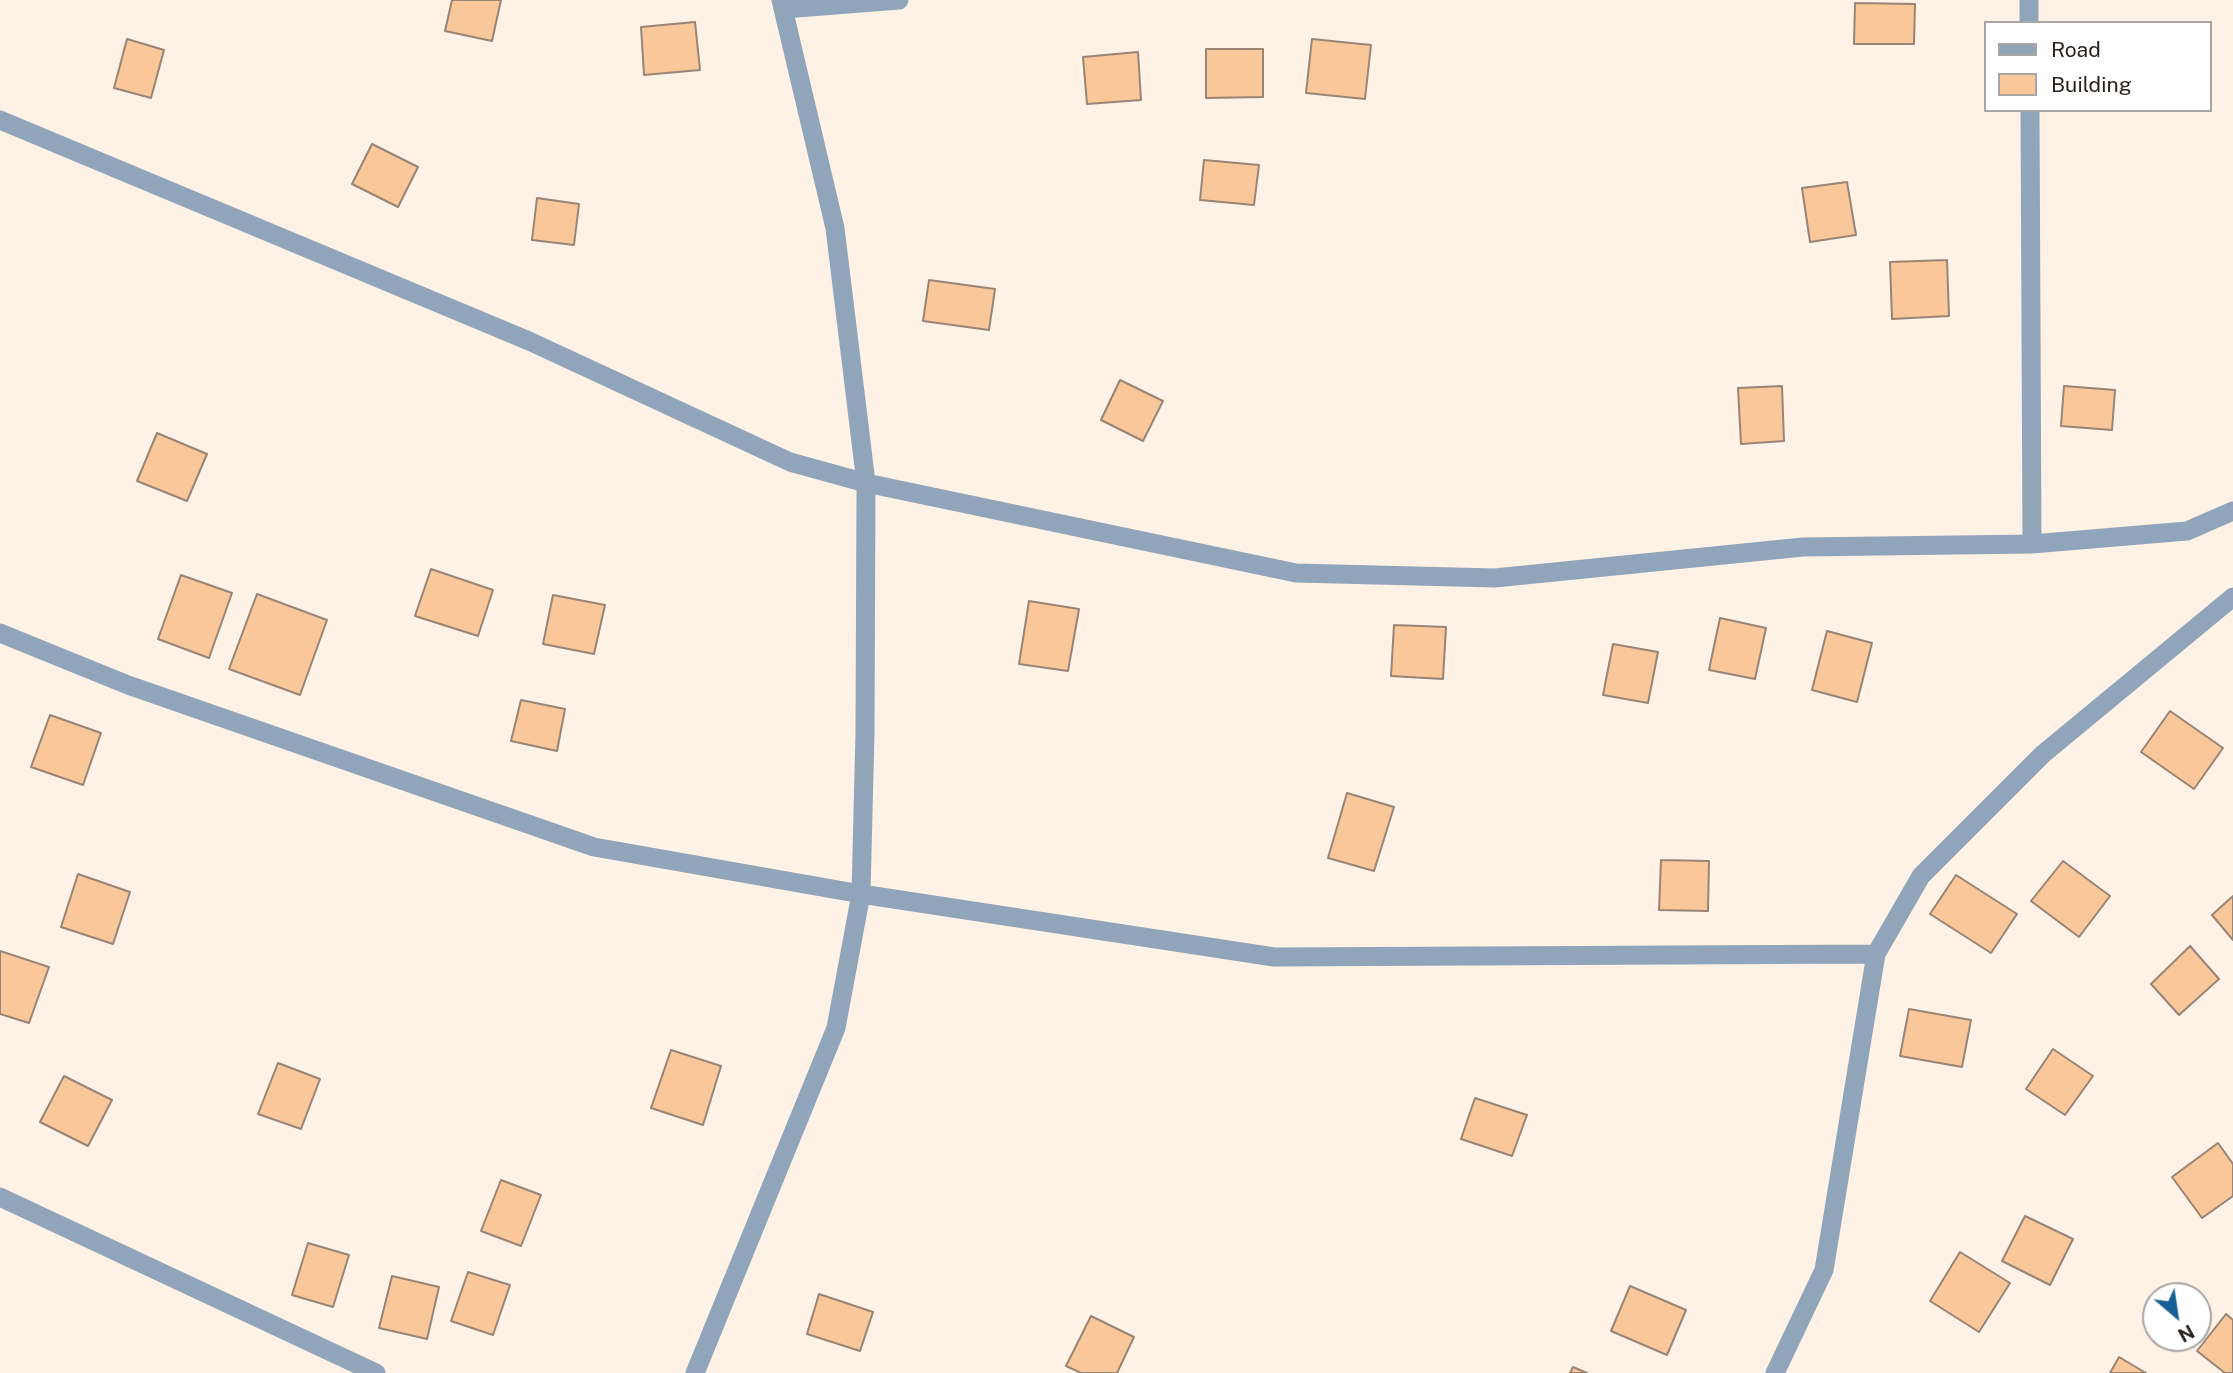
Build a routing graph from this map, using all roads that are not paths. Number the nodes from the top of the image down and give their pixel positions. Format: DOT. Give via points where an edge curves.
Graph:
graph roads {
  1 [pos="899,0"];
  2 [pos="2029,0"];
  3 [pos="782,5"];
  4 [pos="2029,21"];
  5 [pos="2030,112"];
  6 [pos="0,120"];
  7 [pos="866,483"];
  8 [pos="2233,510"];
  9 [pos="2032,544"];
  10 [pos="2233,597"];
  11 [pos="0,633"];
  12 [pos="861,894"];
  13 [pos="1876,954"];
  14 [pos="0,1196"];
  15 [pos="376,1373"];
  16 [pos="695,1373"];
  17 [pos="1775,1373"];
  1 -- 3 [label="street"];
  2 -- 4 [label="street"];
  3 -- 7 [label="street" via="835,228"];
  5 -- 9 [label="street"];
  6 -- 7 [label="street" via="529,341 790,463"];
  7 -- 9 [label="street" via="1296,573 1494,578 1802,547"];
  7 -- 12 [label="street"];
  8 -- 9 [label="street" via="2187,531"];
  10 -- 13 [label="street" via="2043,754 1921,876"];
  11 -- 12 [label="street" via="128,685 594,848"];
  12 -- 13 [label="street" via="1274,957"];
  12 -- 16 [label="street" via="836,1028"];
  13 -- 17 [label="street" via="1824,1270"];
  14 -- 15 [label="street"];
}
